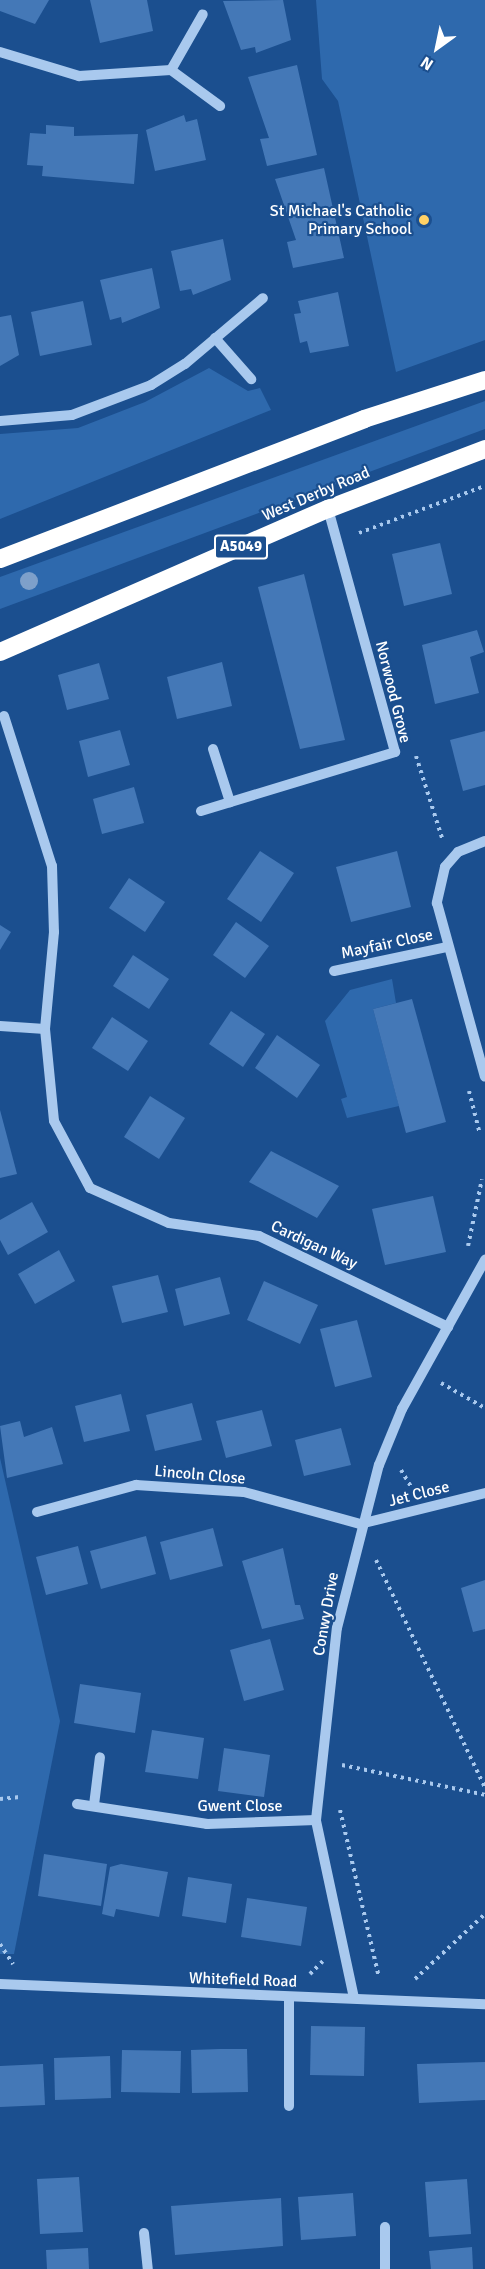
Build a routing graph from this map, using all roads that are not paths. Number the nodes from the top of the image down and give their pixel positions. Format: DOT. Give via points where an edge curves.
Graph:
graph roads {
  1 [pos="203,14"];
  2 [pos="0,52"];
  3 [pos="171,70"];
  4 [pos="220,106"];
  5 [pos="262,298"];
  6 [pos="215,338"];
  7 [pos="251,379"];
  8 [pos="485,380"];
  9 [pos="0,421"];
  10 [pos="485,449"];
  11 [pos="328,509"];
  12 [pos="0,559"];
  13 [pos="0,652"];
  14 [pos="4,716"];
  15 [pos="213,749"];
  16 [pos="230,802"];
  17 [pos="201,811"];
  18 [pos="485,841"];
  19 [pos="447,947"];
  20 [pos="334,971"];
  21 [pos="0,1026"];
  22 [pos="45,1029"];
  23 [pos="485,1077"];
  24 [pos="485,1260"];
  25 [pos="448,1327"];
  26 [pos="485,1493"];
  27 [pos="37,1512"];
  28 [pos="360,1524"];
  29 [pos="100,1758"];
  30 [pos="77,1804"];
  31 [pos="94,1806"];
  32 [pos="316,1820"];
  33 [pos="0,1984"];
  34 [pos="289,1997"];
  35 [pos="354,1998"];
  36 [pos="485,2004"];
  37 [pos="289,2106"];
  38 [pos="385,2227"];
  39 [pos="144,2233"];
  40 [pos="148,2269"];
  41 [pos="385,2269"];
  1 -- 3 [label="street"];
  2 -- 3 [label="street" via="79,76"];
  3 -- 4 [label="street"];
  5 -- 6 [label="street"];
  6 -- 7 [label="street"];
  6 -- 9 [label="street" via="177,370 113,402 33,422"];
  8 -- 12 [label="highway" via="364,418"];
  10 -- 11 [label="highway, West Derby Road / A5049"];
  11 -- 13 [label="highway, West Derby Road / A5049"];
  11 -- 16 [label="street, Norwood Grove" via="395,752"];
  14 -- 22 [label="street, Cardigan Way" via="52,866 54,932"];
  15 -- 16 [label="street"];
  16 -- 17 [label="street, Norwood Grove"];
  18 -- 19 [label="street" via="458,852 445,867 437,903"];
  19 -- 20 [label="street, Mayfair Close"];
  19 -- 23 [label="street"];
  21 -- 22 [label="street"];
  22 -- 25 [label="street, Cardigan Way" via="54,1121 90,1188 169,1223 259,1236"];
  24 -- 25 [label="street, Conwy Drive"];
  25 -- 28 [label="street, Conwy Drive" via="402,1409"];
  26 -- 28 [label="street, Jet Close"];
  27 -- 28 [label="street, Lincoln Close" via="136,1485 243,1492"];
  28 -- 32 [label="street, Conwy Drive" via="337,1628"];
  29 -- 31 [label="street"];
  30 -- 31 [label="street, Gwent Close"];
  31 -- 32 [label="street, Gwent Close" via="207,1824"];
  32 -- 35 [label="street, Conwy Drive"];
  33 -- 34 [label="street, Whitefield Road"];
  34 -- 35 [label="street, Whitefield Road"];
  34 -- 37 [label="street"];
  35 -- 36 [label="street, Whitefield Road"];
  38 -- 41 [label="street"];
  39 -- 40 [label="street"];
}
